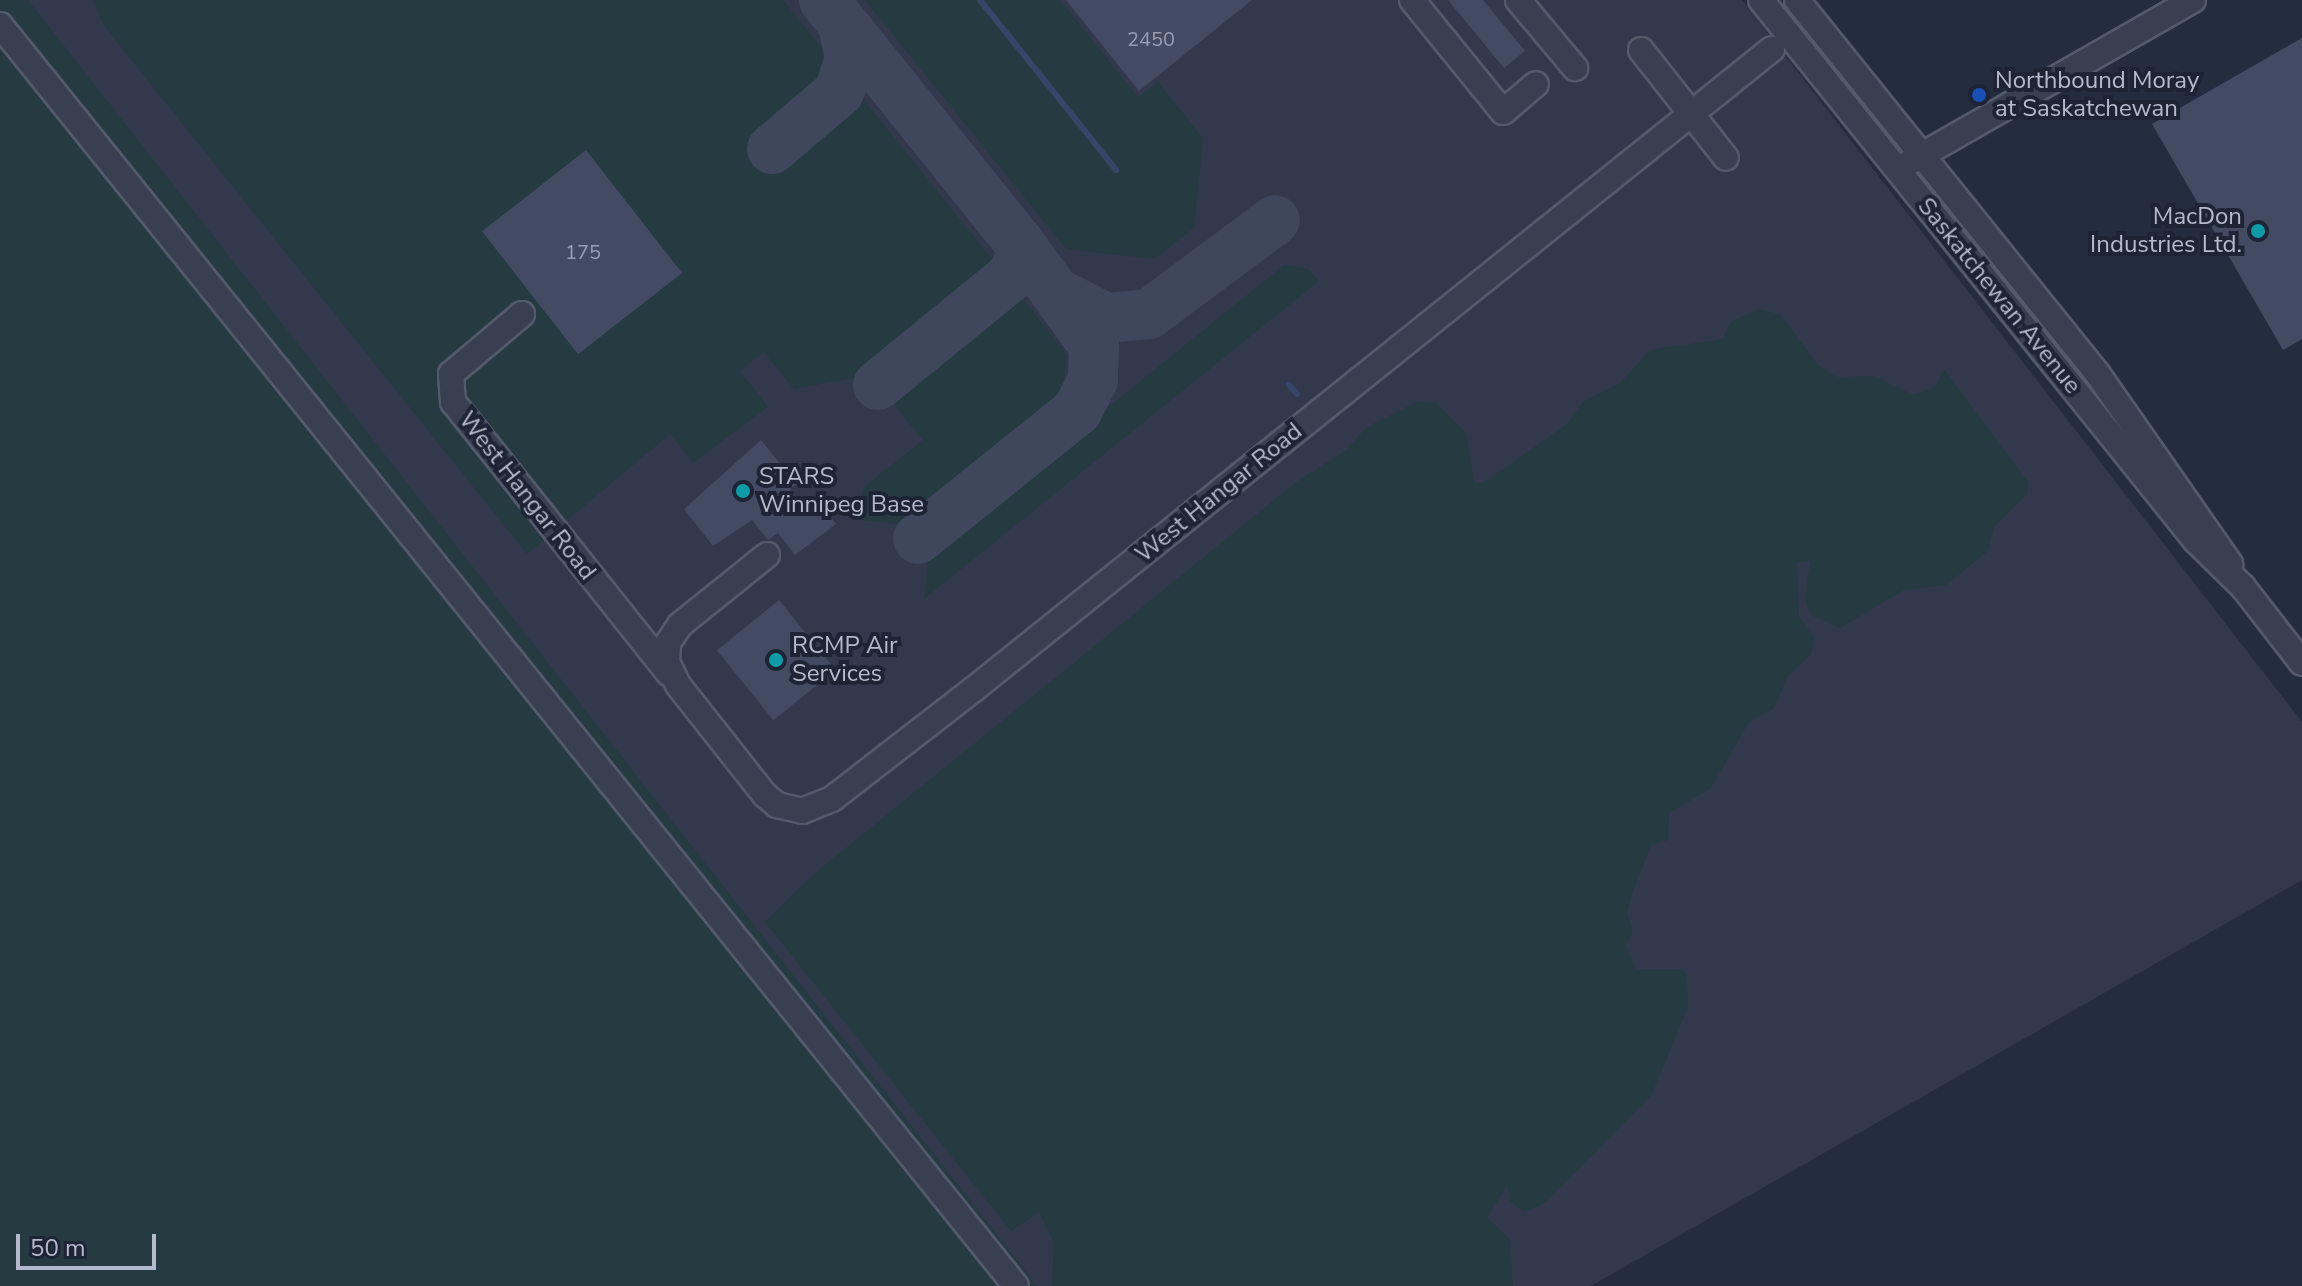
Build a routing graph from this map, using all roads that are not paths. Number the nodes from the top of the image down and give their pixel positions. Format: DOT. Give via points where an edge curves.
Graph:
graph roads {
  1 [pos="1412,0"];
  2 [pos="1518,0"];
  3 [pos="1761,0"];
  4 [pos="1797,0"];
  5 [pos="2193,0"];
  6 [pos="0,25"];
  7 [pos="1772,49"];
  8 [pos="1641,50"];
  9 [pos="1575,68"];
  10 [pos="1536,84"];
  11 [pos="1693,114"];
  12 [pos="1922,154"];
  13 [pos="1726,158"];
  14 [pos="1898,170"];
  15 [pos="522,314"];
  16 [pos="767,555"];
  17 [pos="2243,587"];
  18 [pos="2302,663"];
  19 [pos="678,685"];
  20 [pos="1016,1286"];
  1 -- 10 [label="street" via="1503,112"];
  2 -- 9 [label="street"];
  3 -- 14 [label="street, Saskatchewan Avenue"];
  4 -- 12 [label="street, Saskatchewan Avenue"];
  5 -- 12 [label="street"];
  6 -- 20 [label="street"];
  7 -- 11 [label="street, West Hangar Road"];
  8 -- 11 [label="street"];
  11 -- 13 [label="street"];
  11 -- 19 [label="street, West Hangar Road" via="832,799 802,811 777,805"];
  12 -- 14 [label="street"];
  12 -- 17 [label="street, Saskatchewan Avenue" via="2097,373 2211,530"];
  14 -- 17 [label="street, Saskatchewan Avenue" via="2196,541"];
  15 -- 19 [label="street, West Hangar Road" via="451,374 453,402"];
  16 -- 19 [label="street, West Hangar Road" via="673,633 666,652"];
  17 -- 18 [label="street, Saskatchewan Avenue"];
}
